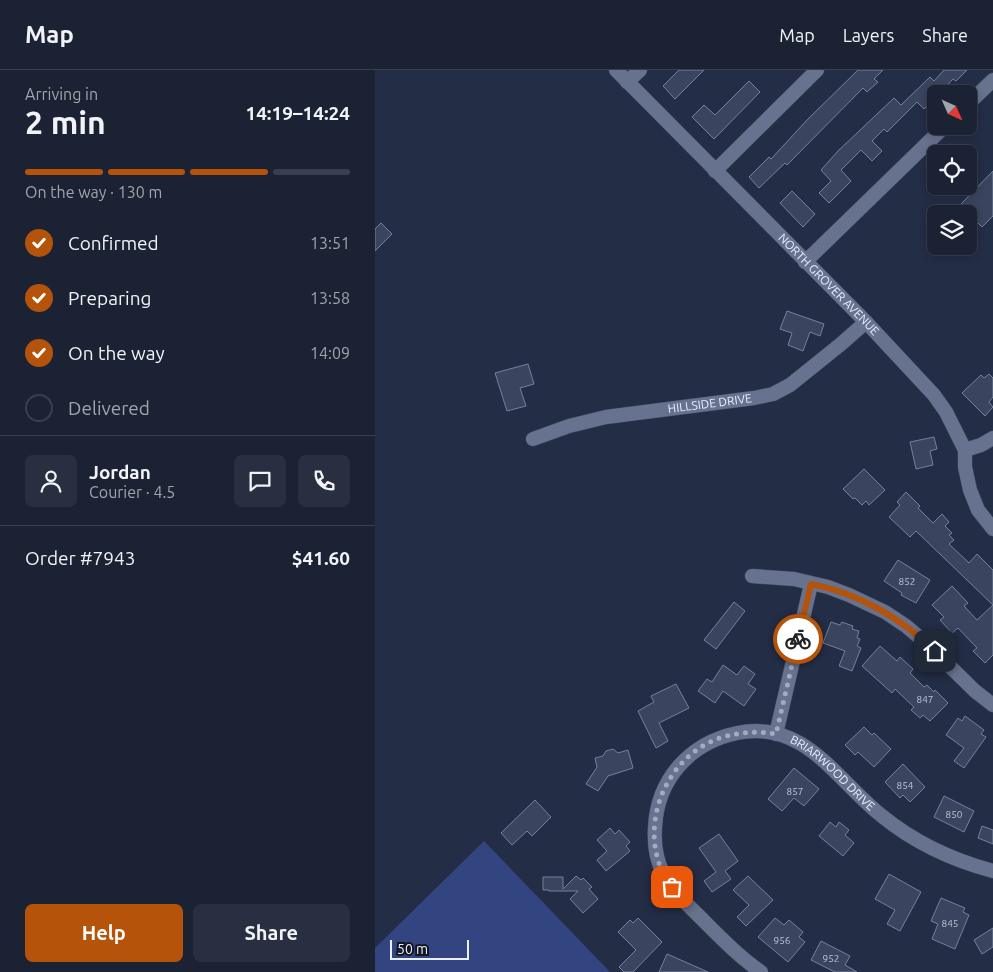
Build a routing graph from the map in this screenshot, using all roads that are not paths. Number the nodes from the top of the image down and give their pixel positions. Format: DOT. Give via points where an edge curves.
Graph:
graph roads {
  1 [pos="615,70"];
  2 [pos="640,70"];
  3 [pos="817,70"];
  4 [pos="993,80"];
  5 [pos="627,82"];
  6 [pos="977,95"];
  7 [pos="936,135"];
  8 [pos="715,171"];
  9 [pos="805,262"];
  10 [pos="866,322"];
  11 [pos="993,438"];
  12 [pos="533,439"];
  13 [pos="965,450"];
  14 [pos="993,529"];
  15 [pos="752,576"];
  16 [pos="811,584"];
  17 [pos="993,705"];
  18 [pos="776,734"];
  19 [pos="993,871"];
  20 [pos="761,972"];
  1 -- 5 [label="street, NORTH GROVER AVENUE"];
  2 -- 5 [label="street"];
  3 -- 8 [label="street"];
  4 -- 6 [label="street"];
  5 -- 8 [label="street, NORTH GROVER AVENUE"];
  7 -- 9 [label="street"];
  8 -- 9 [label="street, NORTH GROVER AVENUE"];
  9 -- 10 [label="street, NORTH GROVER AVENUE"];
  10 -- 12 [label="street, HILLSIDE DRIVE" via="773,394 606,417"];
  10 -- 13 [label="street, NORTH GROVER AVENUE" via="934,395"];
  11 -- 13 [label="street"];
  13 -- 14 [label="street, NORTH GROVER AVENUE" via="969,490 977,510"];
  15 -- 16 [label="street" via="794,579"];
  16 -- 17 [label="street" via="828,587 885,612 927,643"];
  16 -- 18 [label="street"];
  18 -- 19 [label="street, BRIARWOOD DRIVE" via="808,748 881,816 905,833 948,856"];
  18 -- 20 [label="street, BRIARWOOD DRIVE" via="740,733 722,737 700,748 670,778 655,818 658,860 672,887 717,934"];
}
